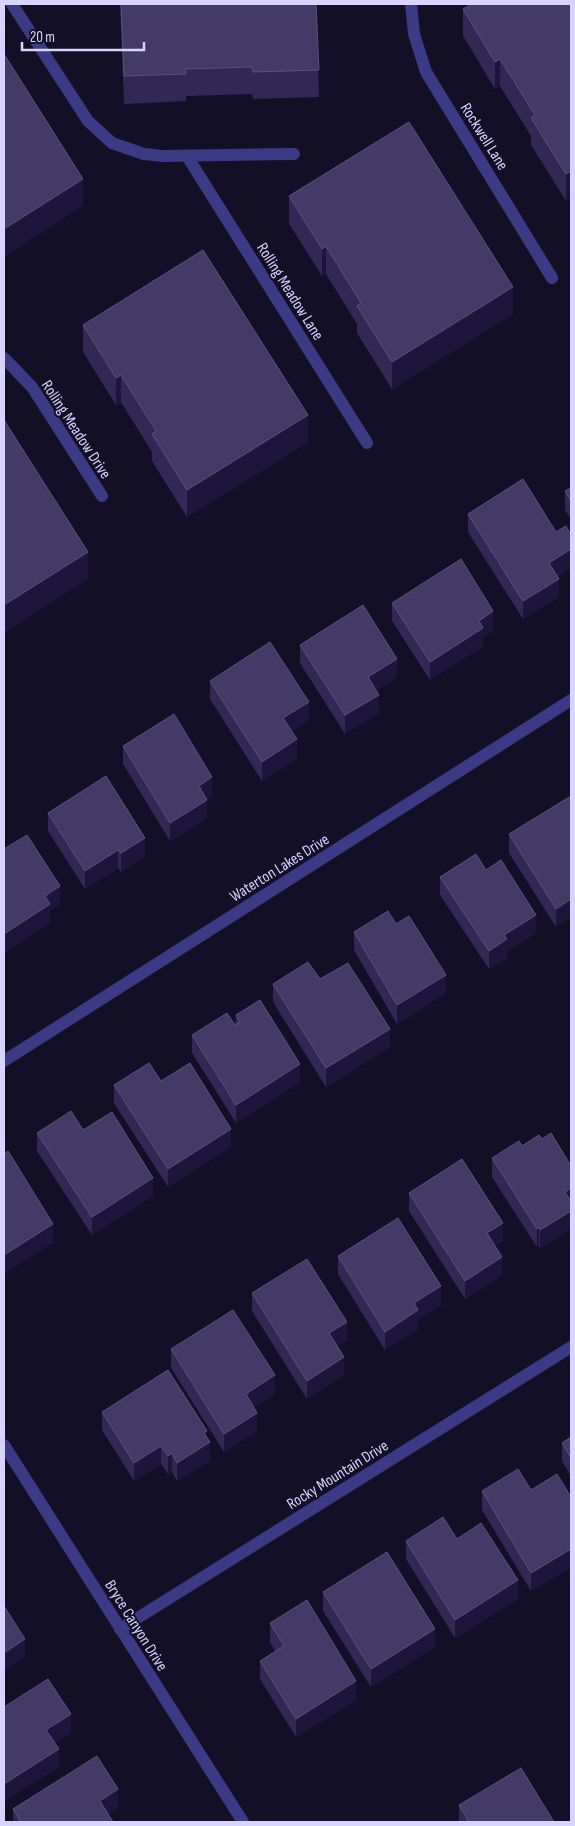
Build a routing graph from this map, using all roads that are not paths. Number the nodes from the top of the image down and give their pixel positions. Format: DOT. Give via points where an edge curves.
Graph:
graph roads {
  1 [pos="12,4"];
  2 [pos="411,4"];
  3 [pos="294,154"];
  4 [pos="187,156"];
  5 [pos="552,278"];
  6 [pos="4,358"];
  7 [pos="367,443"];
  8 [pos="102,496"];
  9 [pos="571,700"];
  10 [pos="4,1061"];
  11 [pos="571,1347"];
  12 [pos="4,1445"];
  13 [pos="120,1629"];
  14 [pos="243,1822"];
  1 -- 4 [label="street" via="88,120 112,143 144,154"];
  2 -- 5 [label="street, Rockwell Lane" via="414,34 426,72"];
  3 -- 4 [label="street"];
  4 -- 7 [label="street, Rolling Meadow Lane"];
  6 -- 8 [label="street, Rolling Meadow Drive" via="32,387"];
  9 -- 10 [label="street, Waterton Lakes Drive"];
  11 -- 13 [label="street, Rocky Mountain Drive"];
  12 -- 13 [label="street, Bryce Canyon Drive"];
  13 -- 14 [label="street, Bryce Canyon Drive"];
}
